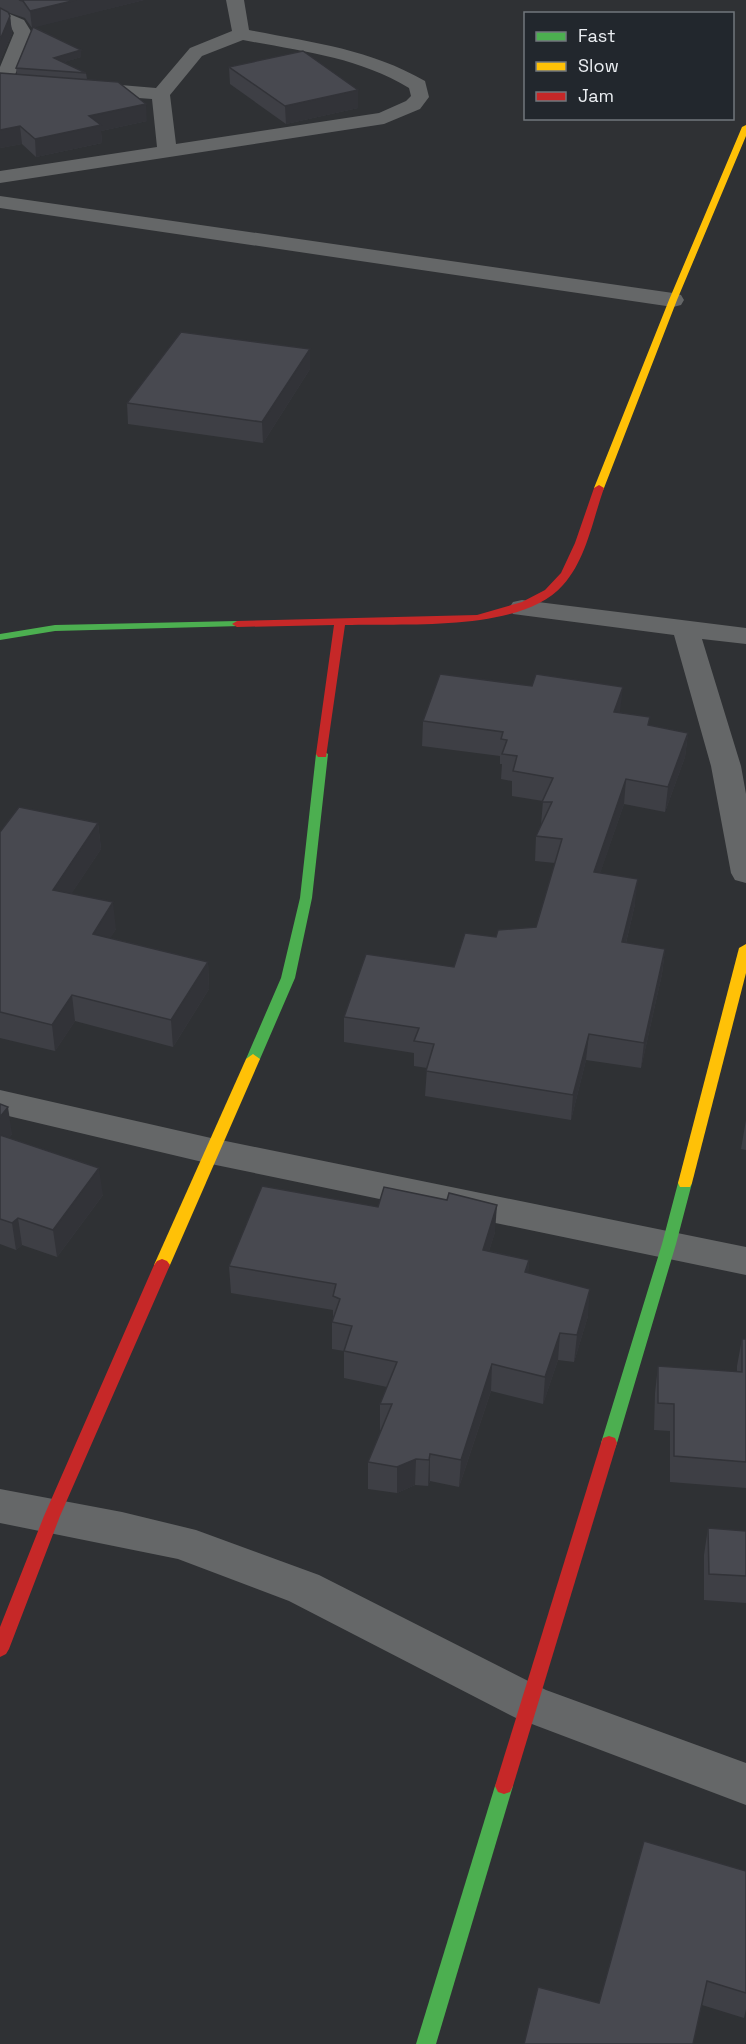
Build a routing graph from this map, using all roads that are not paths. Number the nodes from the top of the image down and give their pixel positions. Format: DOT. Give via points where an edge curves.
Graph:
graph roads {
  1 [pos="235,0"];
  2 [pos="0,15"];
  3 [pos="242,34"];
  4 [pos="1,82"];
  5 [pos="26,83"];
  6 [pos="71,87"];
  7 [pos="161,94"];
  8 [pos="746,127"];
  9 [pos="167,151"];
  10 [pos="0,177"];
  11 [pos="0,202"];
  12 [pos="673,300"];
  13 [pos="522,608"];
  14 [pos="340,622"];
  15 [pos="686,630"];
  16 [pos="746,636"];
  17 [pos="0,637"];
  18 [pos="746,873"];
  19 [pos="746,948"];
  20 [pos="0,1102"];
  21 [pos="211,1151"];
  22 [pos="669,1244"];
  23 [pos="746,1261"];
  24 [pos="0,1506"];
  25 [pos="52,1516"];
  26 [pos="0,1649"];
  27 [pos="531,1704"];
  28 [pos="746,1784"];
  29 [pos="426,2044"];
  1 -- 3 [label="street"];
  2 -- 4 [label="street" via="18,24 23,33"];
  3 -- 7 [label="street" via="196,52"];
  3 -- 9 [label="street" via="348,56 391,70 418,85 420,97 413,105 384,118"];
  4 -- 5 [label="street"];
  6 -- 7 [label="street"];
  7 -- 9 [label="street"];
  8 -- 12 [label="street"];
  9 -- 10 [label="street"];
  11 -- 12 [label="street"];
  12 -- 13 [label="street" via="565,576 543,597"];
  13 -- 14 [label="street" via="477,618"];
  13 -- 15 [label="street"];
  14 -- 17 [label="street" via="55,628"];
  14 -- 21 [label="street" via="306,898 288,978"];
  15 -- 16 [label="street"];
  15 -- 18 [label="street" via="726,766"];
  19 -- 22 [label="street"];
  20 -- 21 [label="street"];
  21 -- 22 [label="street"];
  21 -- 25 [label="street"];
  22 -- 23 [label="street"];
  22 -- 27 [label="street"];
  24 -- 25 [label="street"];
  25 -- 26 [label="street"];
  25 -- 27 [label="street" via="181,1542 304,1588"];
  27 -- 28 [label="street"];
  27 -- 29 [label="street"];
}
